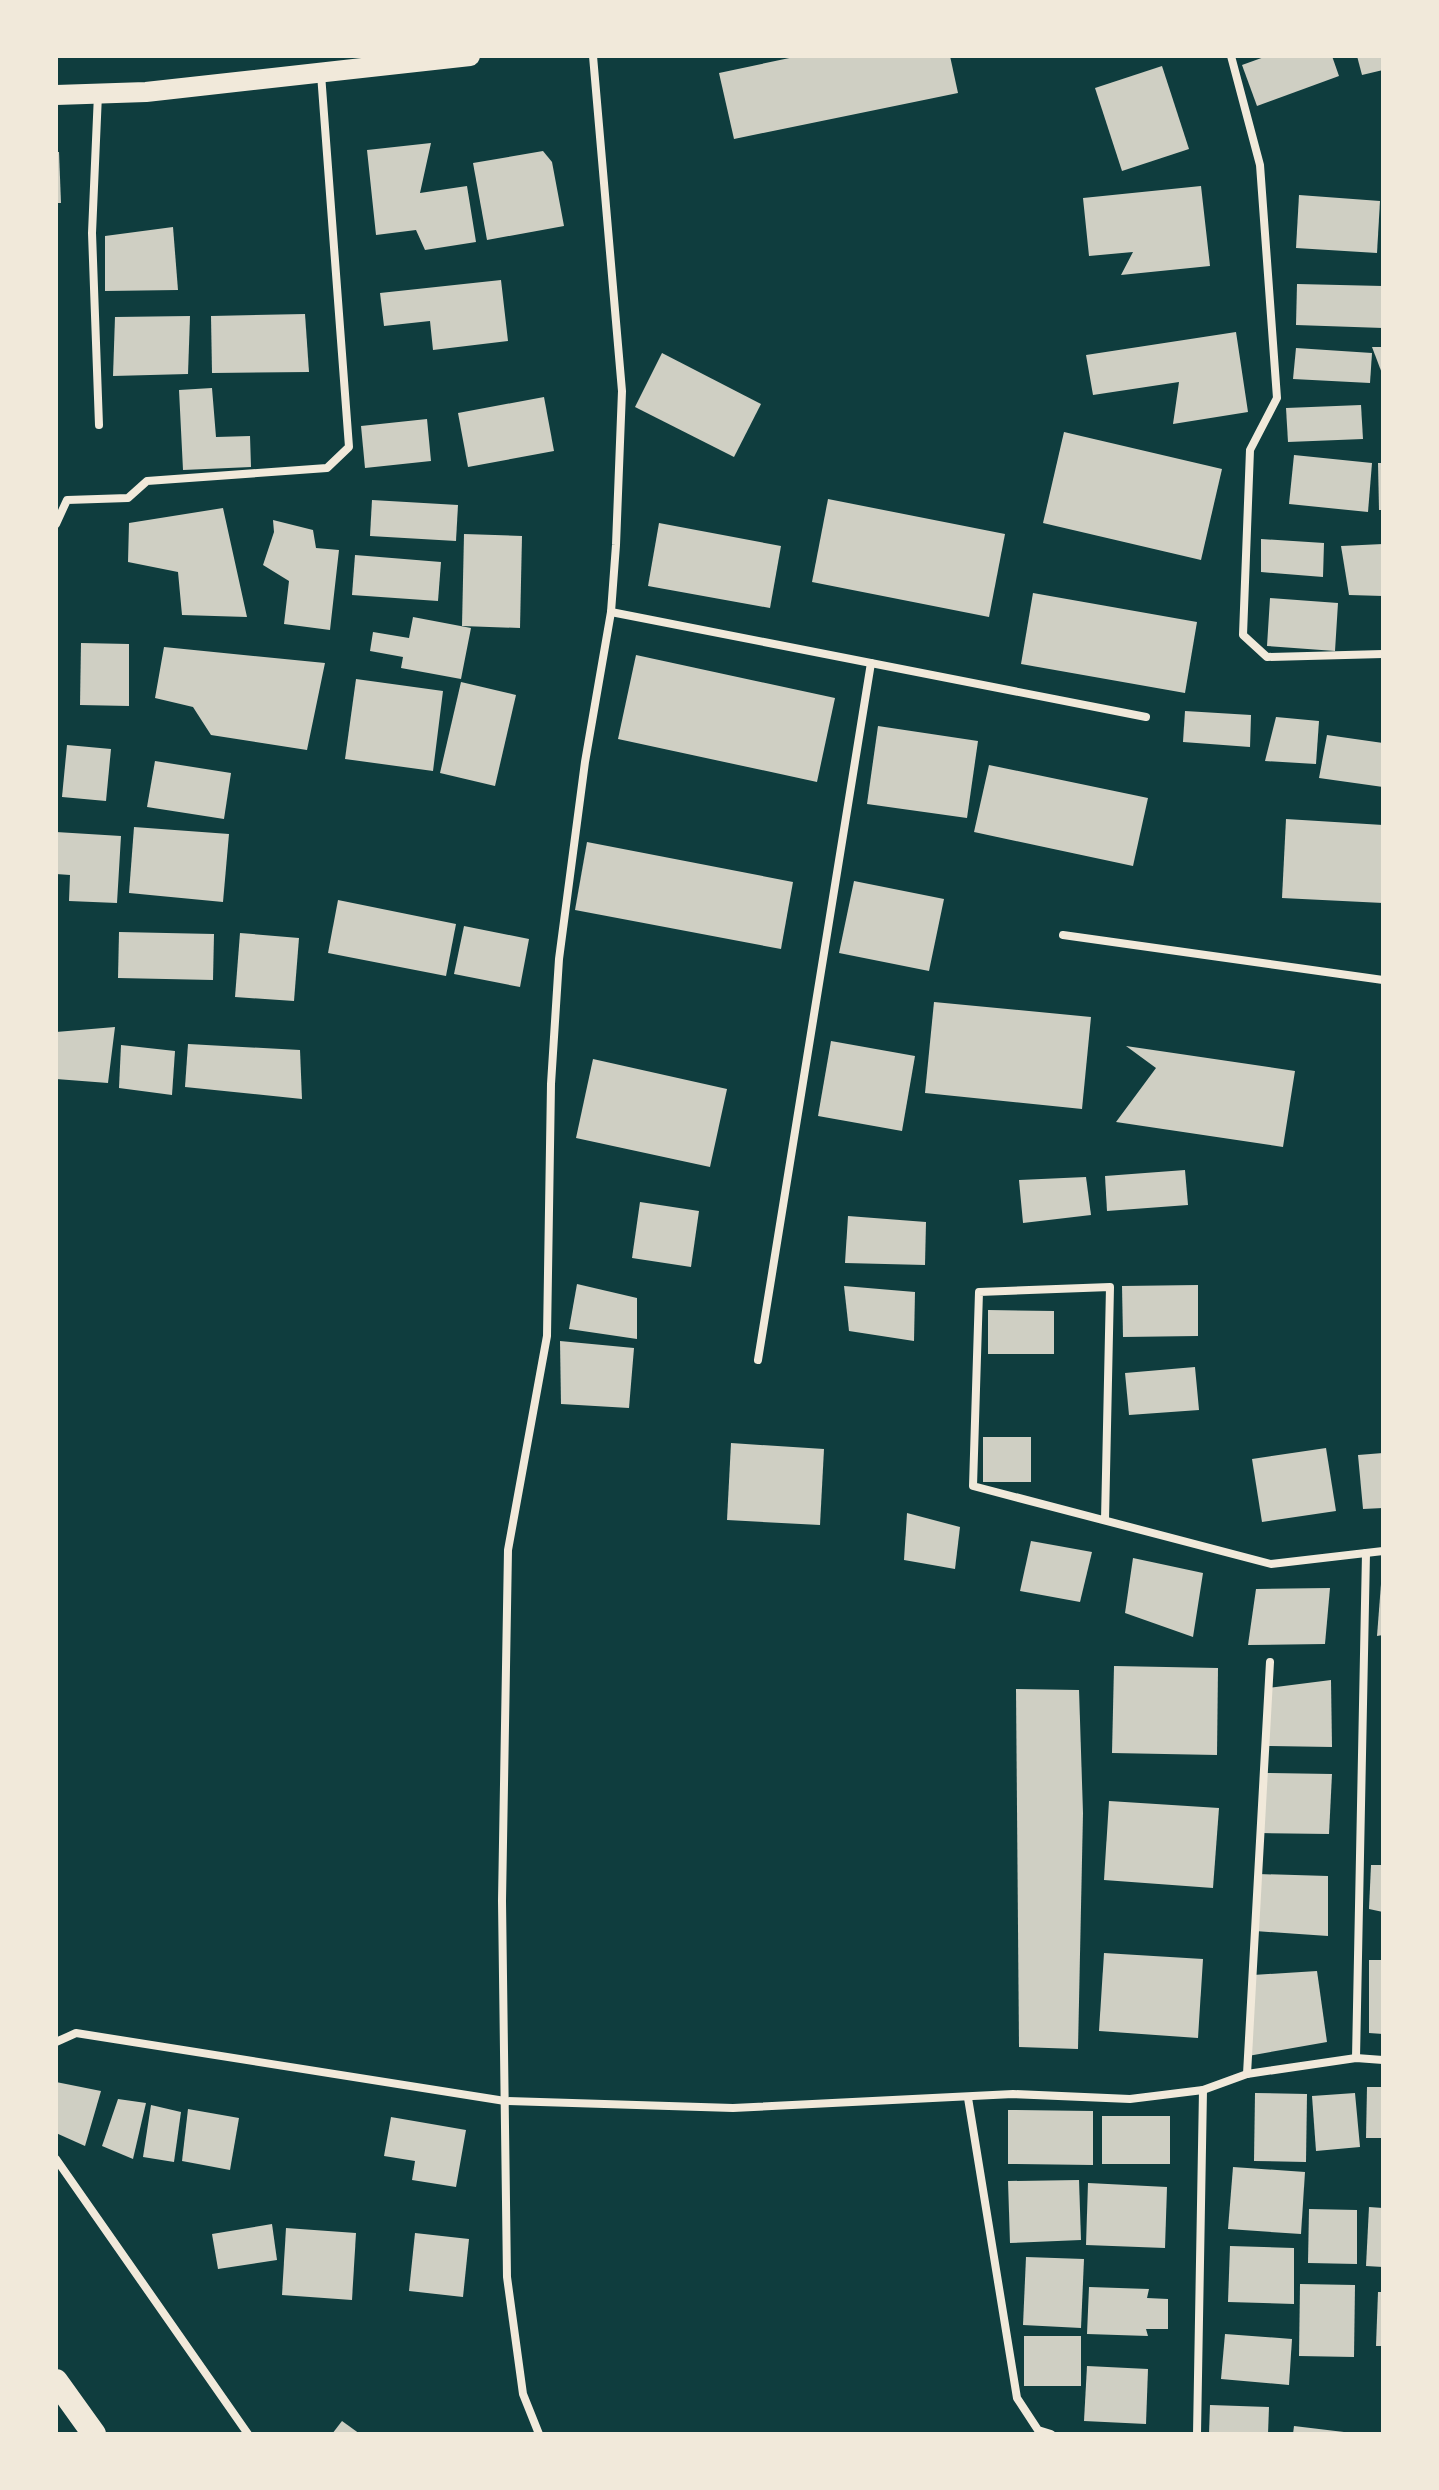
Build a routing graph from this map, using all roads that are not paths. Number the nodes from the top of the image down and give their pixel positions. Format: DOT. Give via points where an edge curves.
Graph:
graph roads {
  1 [pos="470,56"];
  2 [pos="593,56"];
  3 [pos="1231,56"];
  4 [pos="321,73"];
  5 [pos="98,93"];
  6 [pos="56,95"];
  7 [pos="99,425"];
  8 [pos="56,524"];
  9 [pos="611,612"];
  10 [pos="1383,654"];
  11 [pos="871,663"];
  12 [pos="1146,717"];
  13 [pos="1063,935"];
  14 [pos="1383,980"];
  15 [pos="758,1360"];
  16 [pos="1105,1520"];
  17 [pos="1383,1551"];
  18 [pos="1366,1553"];
  19 [pos="1270,1662"];
  20 [pos="56,2042"];
  21 [pos="1356,2058"];
  22 [pos="1383,2060"];
  23 [pos="1247,2074"];
  24 [pos="1203,2090"];
  25 [pos="968,2098"];
  26 [pos="505,2101"];
  27 [pos="56,2159"];
  28 [pos="56,2381"];
  29 [pos="94,2434"];
  30 [pos="248,2434"];
  31 [pos="539,2434"];
  32 [pos="1051,2434"];
  33 [pos="1197,2434"];
  1 -- 4 [label="main road"];
  2 -- 9 [label="street" via="622,391"];
  3 -- 10 [label="street" via="1260,165 1277,398 1250,450 1243,635 1267,657"];
  4 -- 5 [label="main road"];
  4 -- 8 [label="street" via="349,447 327,468 147,481 128,498 67,500"];
  5 -- 6 [label="main road"];
  5 -- 7 [label="street" via="92,233"];
  9 -- 11 [label="street"];
  9 -- 26 [label="street" via="559,959 551,1084 547,1336 508,1550 502,1901"];
  11 -- 12 [label="street"];
  11 -- 15 [label="street"];
  13 -- 14 [label="street"];
  16 -- 16 [label="street" via="973,1486 979,1292 1110,1287"];
  16 -- 18 [label="street" via="1271,1564"];
  17 -- 18 [label="street"];
  18 -- 21 [label="street"];
  19 -- 23 [label="street"];
  20 -- 26 [label="street" via="76,2033"];
  21 -- 22 [label="street"];
  21 -- 23 [label="street"];
  23 -- 24 [label="street"];
  24 -- 25 [label="street" via="1130,2099 1013,2094"];
  24 -- 33 [label="street"];
  25 -- 26 [label="street" via="733,2108"];
  25 -- 32 [label="street" via="1017,2398 1038,2430"];
  26 -- 31 [label="street" via="507,2277 523,2394"];
  27 -- 30 [label="street"];
  28 -- 29 [label="highway"];
}
